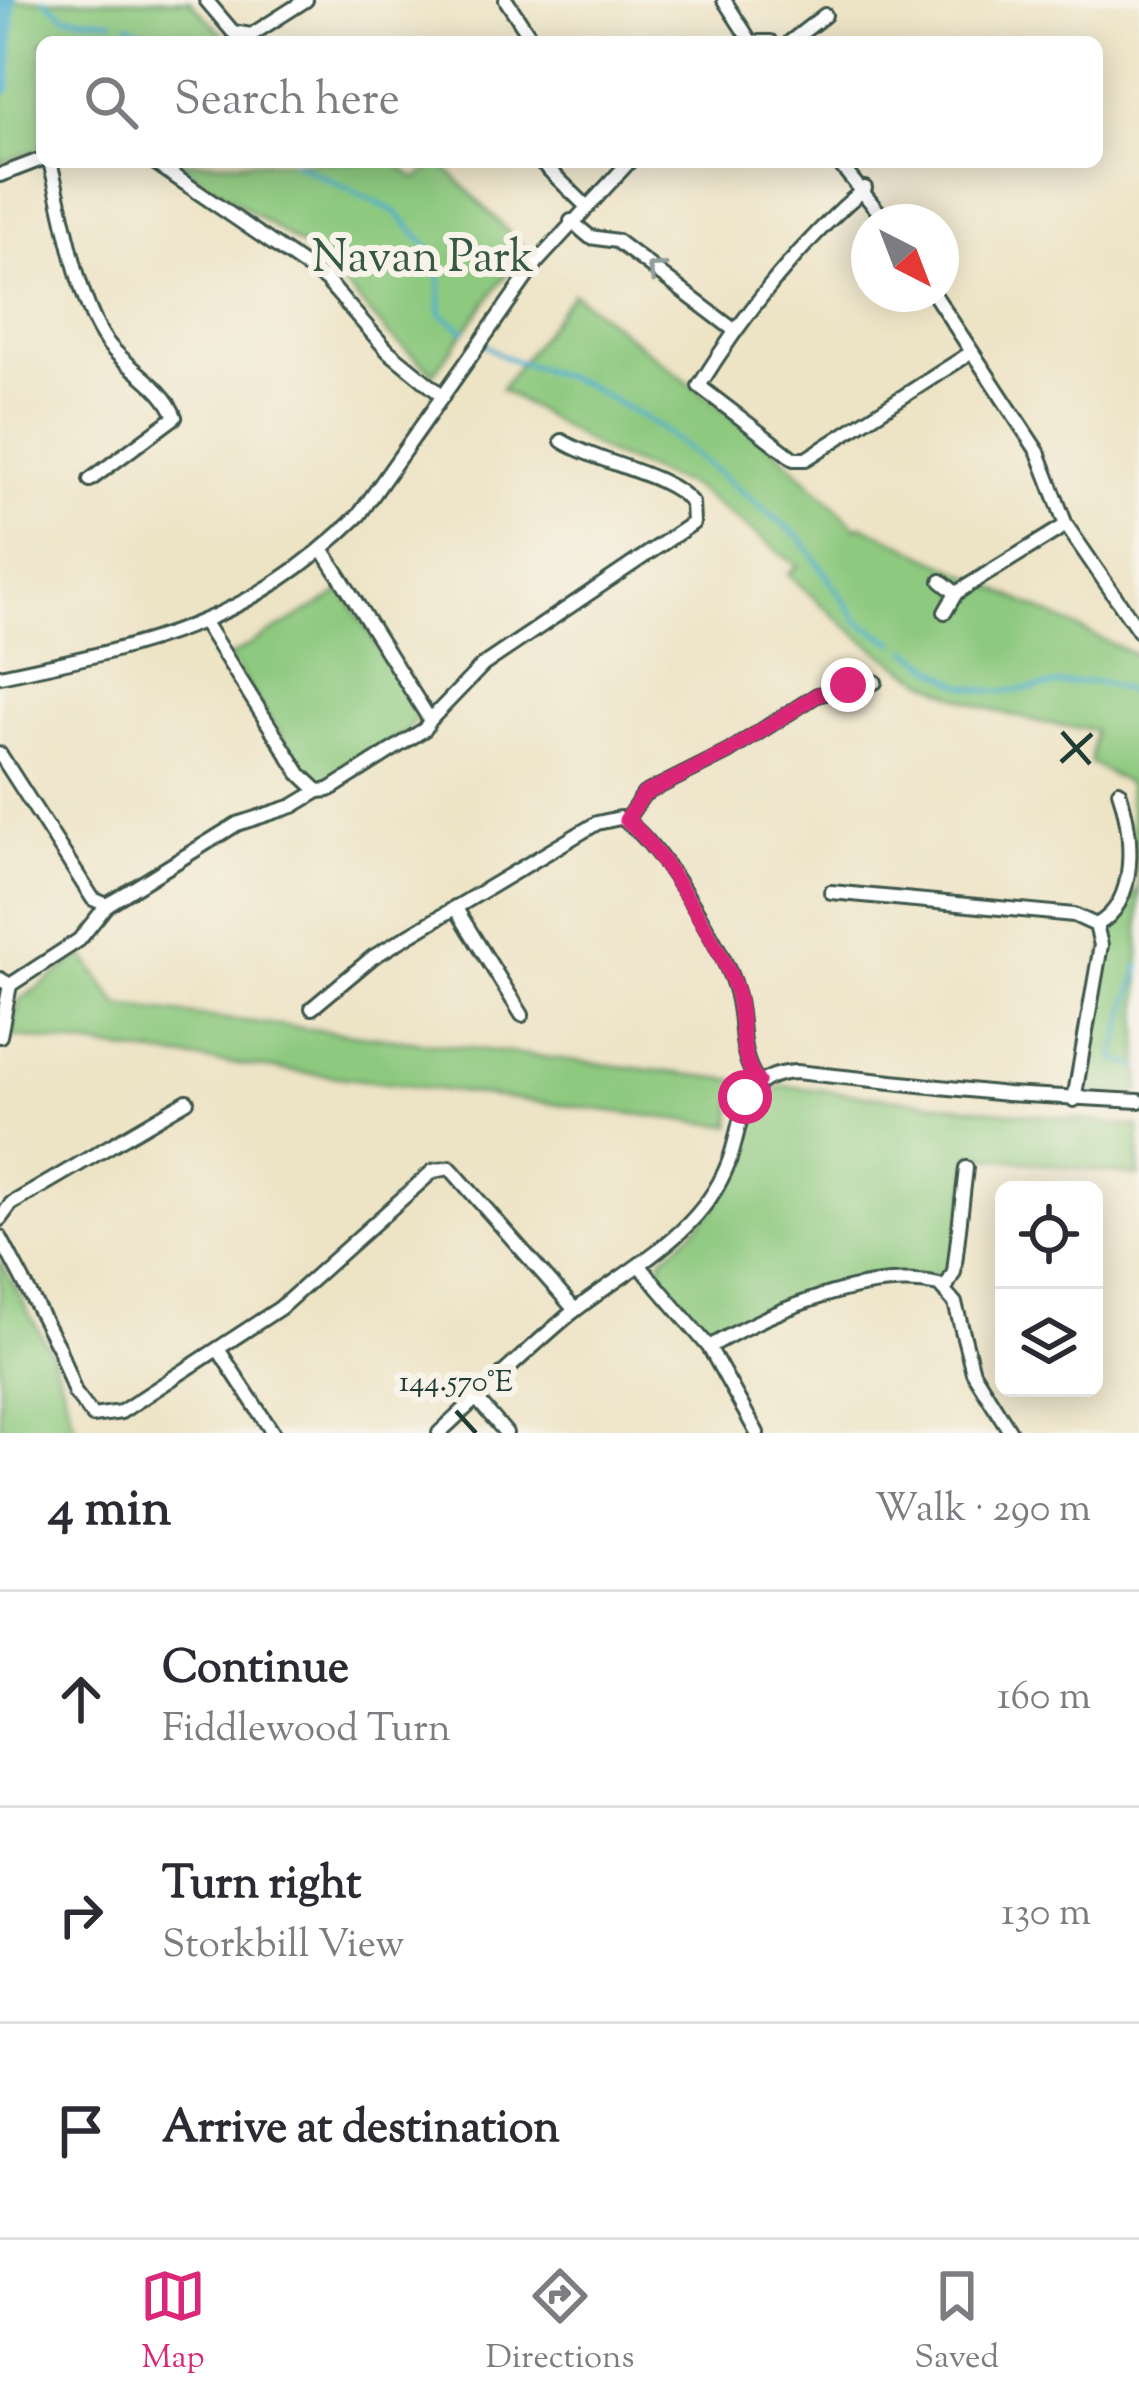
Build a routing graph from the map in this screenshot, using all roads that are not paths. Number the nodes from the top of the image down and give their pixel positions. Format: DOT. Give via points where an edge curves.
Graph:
graph roads {
  1 [pos="206,0"];
  2 [pos="306,0"];
  3 [pos="506,0"];
  4 [pos="724,0"];
  5 [pos="826,15"];
  6 [pos="244,36"];
  7 [pos="257,36"];
  8 [pos="530,36"];
  9 [pos="749,36"];
  10 [pos="798,36"];
  11 [pos="36,163"];
  12 [pos="48,168"];
  13 [pos="163,168"];
  14 [pos="547,168"];
  15 [pos="623,168"];
  16 [pos="844,168"];
  17 [pos="0,175"];
  18 [pos="865,188"];
  19 [pos="875,204"];
  20 [pos="585,205"];
  21 [pos="571,221"];
  22 [pos="946,312"];
  23 [pos="734,331"];
  24 [pos="972,352"];
  25 [pos="443,396"];
  26 [pos="562,441"];
  27 [pos="90,480"];
  28 [pos="1066,525"];
  29 [pos="323,550"];
  30 [pos="941,581"];
  31 [pos="956,593"];
  32 [pos="945,612"];
  33 [pos="205,624"];
  34 [pos="1139,631"];
  35 [pos="0,676"];
  36 [pos="875,682"];
  37 [pos="430,720"];
  38 [pos="0,754"];
  39 [pos="1119,790"];
  40 [pos="318,791"];
  41 [pos="626,820"];
  42 [pos="831,892"];
  43 [pos="107,905"];
  44 [pos="455,907"];
  45 [pos="1096,925"];
  46 [pos="5,982"];
  47 [pos="312,1008"];
  48 [pos="522,1015"];
  49 [pos="0,1036"];
  50 [pos="758,1082"];
  51 [pos="1074,1100"];
  52 [pos="1139,1100"];
  53 [pos="187,1101"];
  54 [pos="966,1168"];
  55 [pos="0,1219"];
  56 [pos="0,1237"];
  57 [pos="639,1265"];
  58 [pos="945,1289"];
  59 [pos="575,1310"];
  60 [pos="709,1347"];
  61 [pos="218,1349"];
  62 [pos="476,1398"];
  63 [pos="273,1433"];
  64 [pos="439,1433"];
  65 [pos="506,1433"];
  66 [pos="757,1433"];
  67 [pos="1011,1433"];
  1 -- 6 [label="street"];
  2 -- 7 [label="street"];
  3 -- 8 [label="street"];
  4 -- 9 [label="street"];
  5 -- 10 [label="street"];
  11 -- 17 [label="street"];
  12 -- 27 [label="street" via="93,318 175,417"];
  13 -- 25 [label="street" via="326,280 388,351"];
  14 -- 20 [label="street"];
  15 -- 20 [label="street"];
  16 -- 18 [label="street"];
  18 -- 19 [label="street"];
  18 -- 23 [label="street" via="812,235"];
  20 -- 21 [label="street"];
  23 -- 21 [label="street, one-way" via="617,241 590,237"];
  21 -- 25 [label="street"];
  22 -- 24 [label="street"];
  23 -- 24 [label="street" via="699,386 794,459 806,459"];
  24 -- 28 [label="street" via="1038,452"];
  25 -- 29 [label="street" via="359,515"];
  26 -- 37 [label="street" via="675,488 692,503 693,523 483,665"];
  28 -- 31 [label="street"];
  28 -- 34 [label="street"];
  29 -- 33 [label="street"];
  29 -- 37 [label="street"];
  30 -- 31 [label="street"];
  31 -- 32 [label="street"];
  33 -- 35 [label="street" via="147,645"];
  33 -- 40 [label="street"];
  36 -- 41 [label="street" via="817,695 644,794"];
  37 -- 40 [label="street"];
  38 -- 43 [label="street" via="93,899"];
  39 -- 45 [label="street" via="1133,879 1120,910"];
  40 -- 43 [label="street" via="237,824"];
  41 -- 44 [label="street" via="605,819"];
  41 -- 50 [label="street" via="726,962 744,1059"];
  42 -- 45 [label="street" via="1074,915"];
  43 -- 46 [label="street" via="79,940"];
  44 -- 47 [label="street"];
  44 -- 48 [label="street"];
  45 -- 51 [label="street" via="1101,945"];
  46 -- 49 [label="street"];
  50 -- 51 [label="street" via="796,1072"];
  50 -- 57 [label="street" via="741,1106 733,1151 710,1199"];
  51 -- 52 [label="street"];
  53 -- 55 [label="street" via="11,1204"];
  54 -- 58 [label="street"];
  56 -- 61 [label="street" via="74,1393 93,1416 121,1412"];
  57 -- 59 [label="street"];
  57 -- 60 [label="street"];
  58 -- 60 [label="street" via="880,1285 775,1310"];
  58 -- 67 [label="street" via="973,1372"];
  59 -- 61 [label="street" via="450,1168 433,1171 280,1308"];
  59 -- 62 [label="street"];
  60 -- 66 [label="street"];
  61 -- 63 [label="street"];
  62 -- 64 [label="street"];
  62 -- 65 [label="street"];
}
